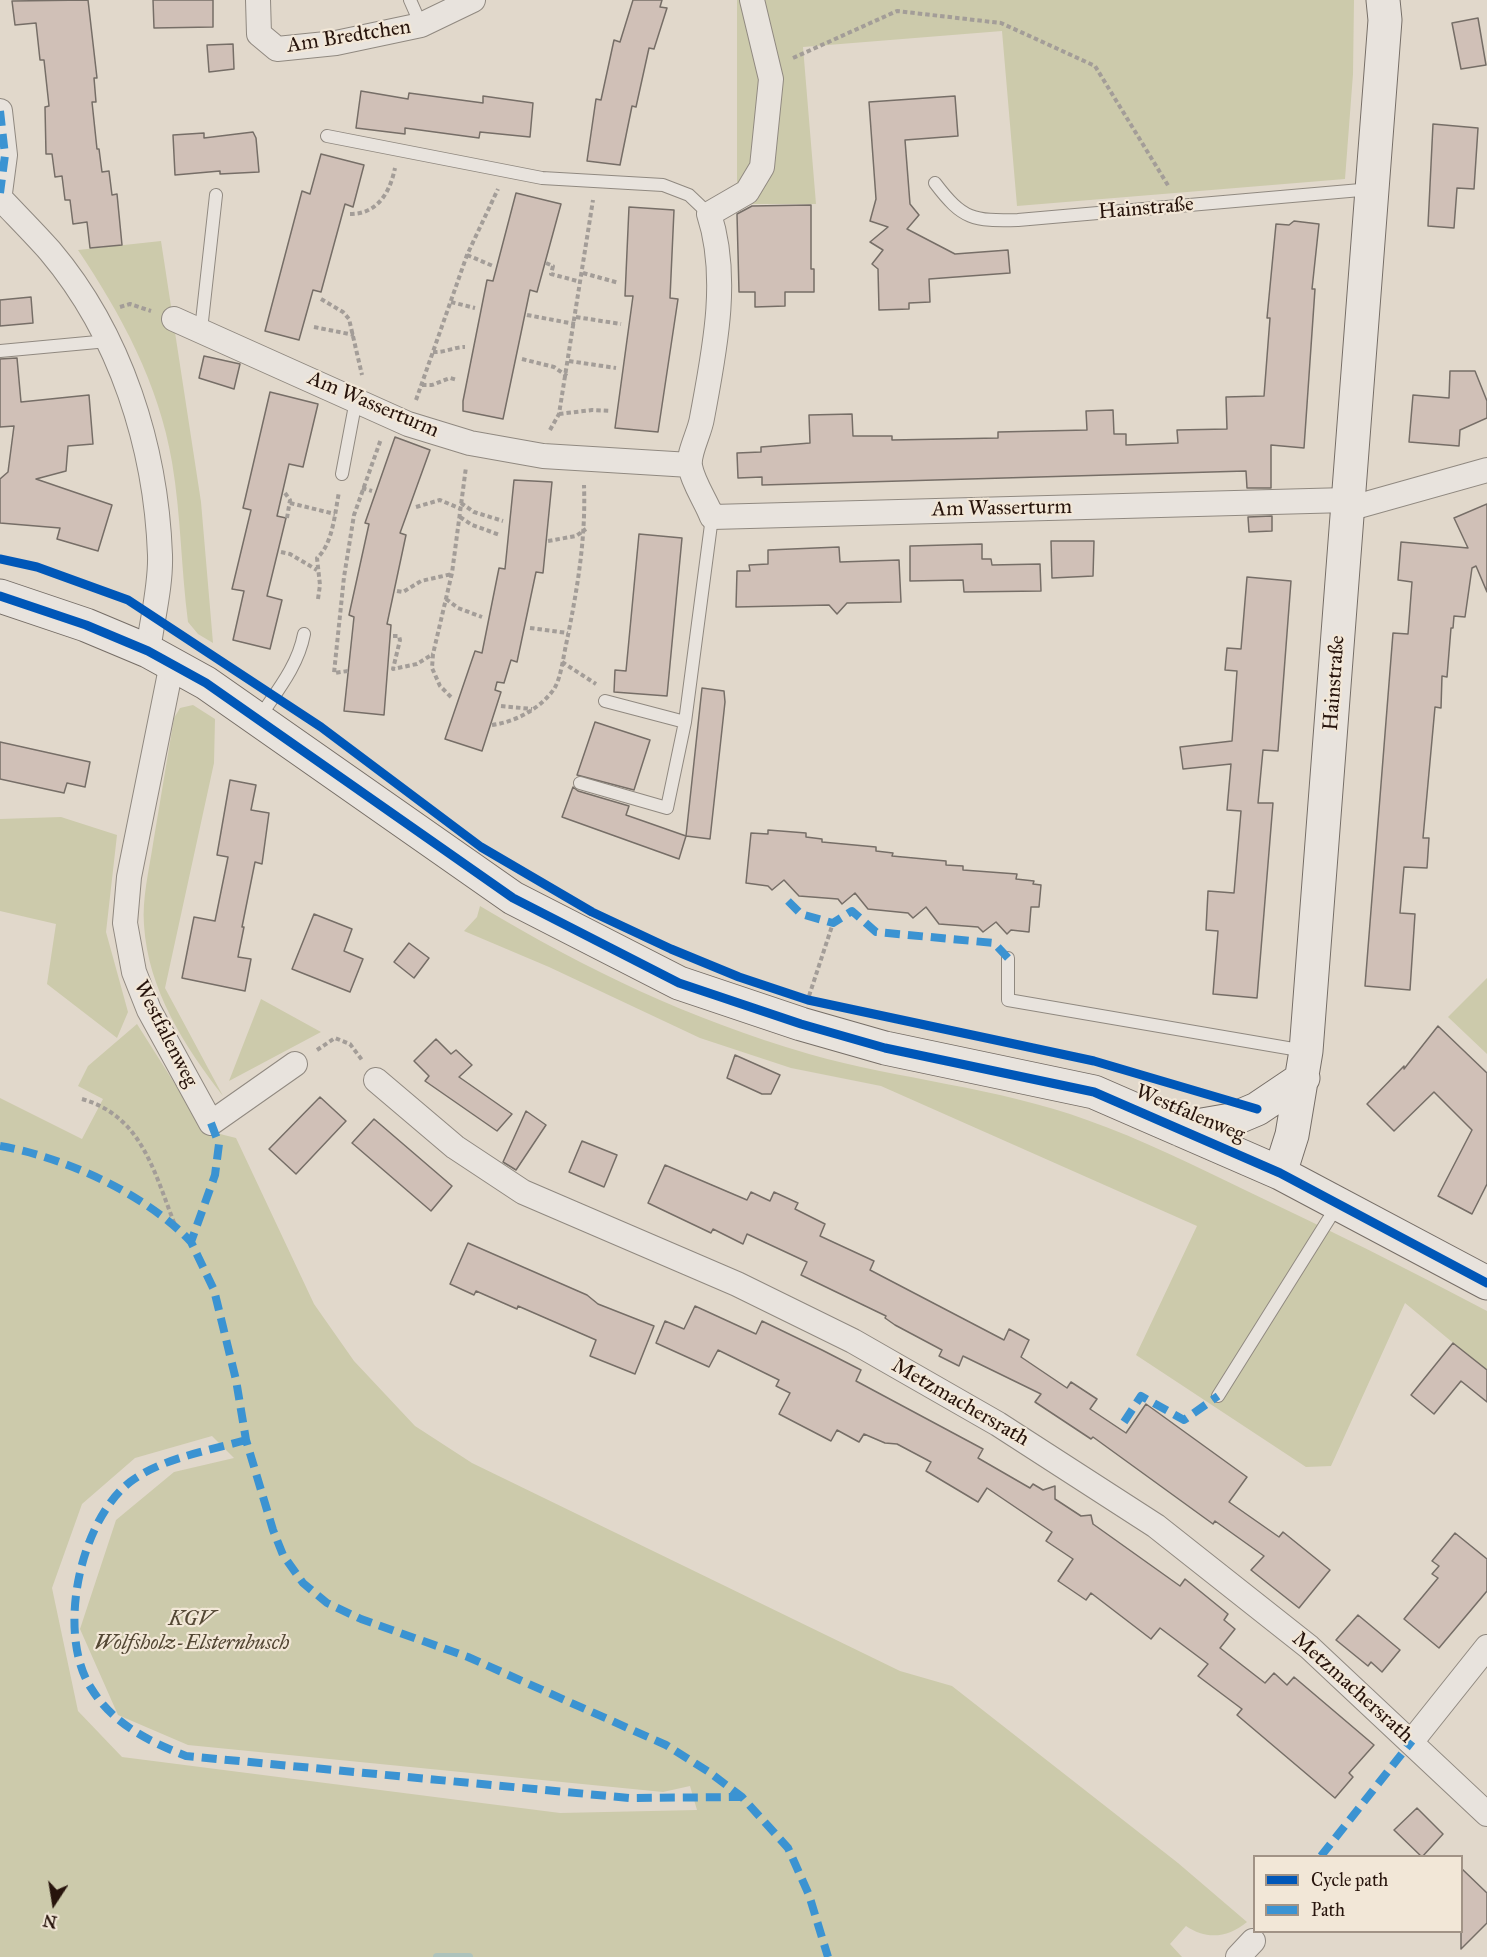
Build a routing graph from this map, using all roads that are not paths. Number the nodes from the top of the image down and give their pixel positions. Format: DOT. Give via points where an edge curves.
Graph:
graph roads {
  1 [pos="258,0"];
  2 [pos="410,0"];
  3 [pos="473,0"];
  4 [pos="752,0"];
  5 [pos="1383,0"];
  6 [pos="421,25"];
  7 [pos="0,111"];
  8 [pos="327,136"];
  9 [pos="935,183"];
  10 [pos="1373,189"];
  11 [pos="0,193"];
  12 [pos="216,195"];
  13 [pos="0,198"];
  14 [pos="709,214"];
  15 [pos="174,319"];
  16 [pos="201,330"];
  17 [pos="108,341"];
  18 [pos="0,351"];
  19 [pos="356,400"];
  20 [pos="690,465"];
  21 [pos="1487,470"];
  22 [pos="342,474"];
  23 [pos="1348,505"];
  24 [pos="712,517"];
  25 [pos="0,596"];
  26 [pos="304,634"];
  27 [pos="160,657"];
  28 [pos="605,701"];
  29 [pos="259,718"];
  30 [pos="685,722"];
  31 [pos="580,783"];
  32 [pos="1008,958"];
  33 [pos="295,1064"];
  34 [pos="1305,1065"];
  35 [pos="376,1080"];
  36 [pos="1179,1129"];
  37 [pos="1280,1173"];
  38 [pos="1338,1204"];
  39 [pos="1487,1283"];
  40 [pos="1218,1396"];
  41 [pos="1487,1647"];
  42 [pos="1412,1741"];
  43 [pos="1487,1814"];
  1 -- 6 [label="street, Am Bredtchen" via="259,34 277,49 336,43"];
  2 -- 6 [label="lane"];
  3 -- 6 [label="street, Am Bredtchen"];
  4 -- 14 [label="street" via="771,79 762,167 747,192"];
  5 -- 10 [label="street, Hainstraße" via="1385,20"];
  7 -- 11 [label="street" via="5,154"];
  8 -- 14 [label="lane" via="507,173 663,185 689,195"];
  9 -- 10 [label="lane, Hainstraße" via="954,208 983,221"];
  10 -- 23 [label="street, Hainstraße"];
  12 -- 16 [label="lane"];
  13 -- 17 [label="street" via="51,252"];
  14 -- 20 [label="street" via="716,236 718,284 702,421"];
  15 -- 16 [label="street, Am Wasserturm"];
  16 -- 19 [label="street, Am Wasserturm"];
  17 -- 18 [label="lane"];
  17 -- 27 [label="street" via="137,413 153,487 160,558"];
  19 -- 20 [label="street, Am Wasserturm" via="399,420 470,443 543,456"];
  19 -- 22 [label="lane"];
  20 -- 24 [label="street"];
  21 -- 23 [label="street, Am Wasserturm"];
  23 -- 24 [label="street, Am Wasserturm"];
  23 -- 34 [label="street, Hainstraße"];
  24 -- 30 [label="lane"];
  25 -- 27 [label="street, Westfalenweg"];
  26 -- 29 [label="lane" via="291,672"];
  27 -- 29 [label="street, Westfalenweg"];
  27 -- 33 [label="street, Westfalenweg" via="125,923 134,972 149,1011 211,1123"];
  28 -- 30 [label="lane"];
  29 -- 36 [label="street, Westfalenweg" via="513,898 679,983 885,1048 1094,1092"];
  30 -- 31 [label="lane" via="667,808"];
  32 -- 34 [label="lane" via="1008,1000"];
  34 -- 36 [label="street" via="1257,1109 1231,1120"];
  34 -- 37 [label="street, Hainstraße" via="1292,1135"];
  35 -- 42 [label="street, Metzmachersrath" via="454,1147 523,1192 737,1284 853,1341 998,1424 1156,1526 1309,1647"];
  36 -- 37 [label="street, Westfalenweg"];
  37 -- 38 [label="street, Westfalenweg"];
  38 -- 39 [label="street, Westfalenweg"];
  38 -- 40 [label="lane"];
  41 -- 42 [label="street"];
  42 -- 43 [label="street, Metzmachersrath"];
}
